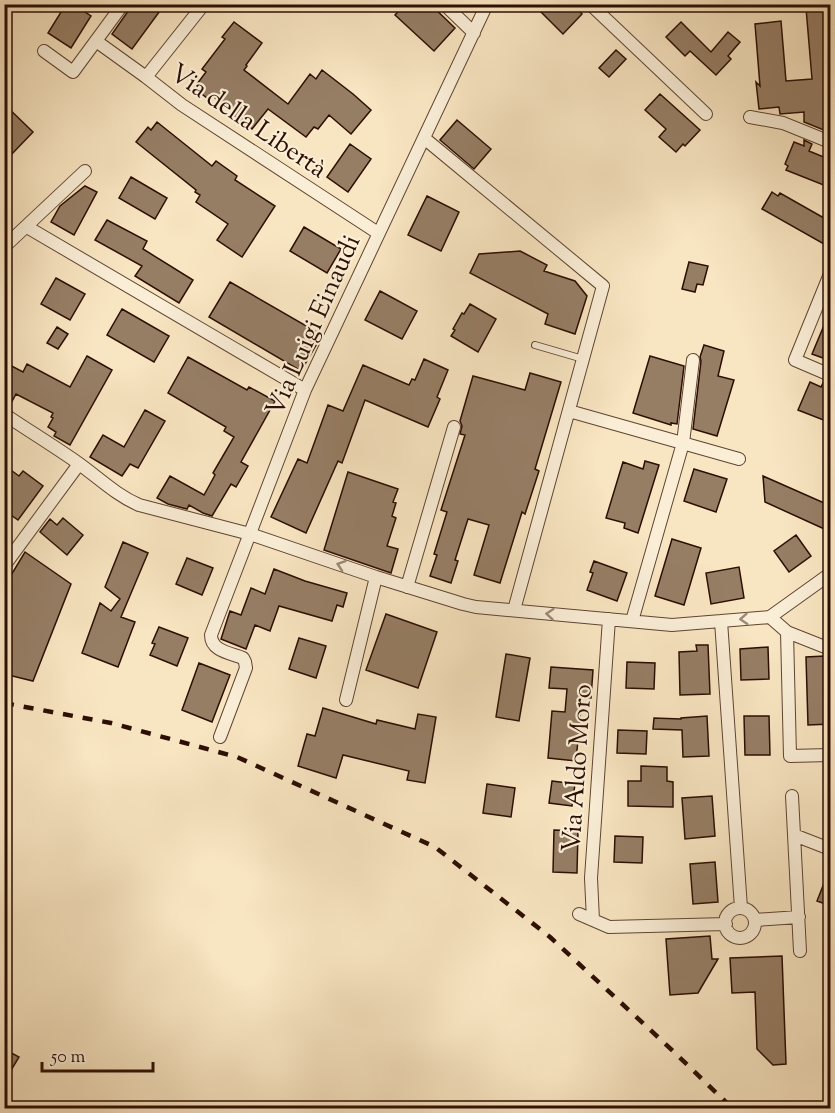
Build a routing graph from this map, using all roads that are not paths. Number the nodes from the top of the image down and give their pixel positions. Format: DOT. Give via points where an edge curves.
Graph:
graph roads {
  1 [pos="123,4"];
  2 [pos="204,4"];
  3 [pos="444,4"];
  4 [pos="487,4"];
  5 [pos="590,4"];
  6 [pos="474,33"];
  7 [pos="96,41"];
  8 [pos="44,51"];
  9 [pos="146,77"];
  10 [pos="706,114"];
  11 [pos="750,117"];
  12 [pos="424,138"];
  13 [pos="831,142"];
  14 [pos="85,171"];
  15 [pos="27,227"];
  16 [pos="378,233"];
  17 [pos="4,247"];
  18 [pos="831,274"];
  19 [pos="535,345"];
  20 [pos="583,359"];
  21 [pos="693,360"];
  22 [pos="831,375"];
  23 [pos="305,390"];
  24 [pos="569,411"];
  25 [pos="4,414"];
  26 [pos="454,427"];
  27 [pos="683,443"];
  28 [pos="739,459"];
  29 [pos="79,464"];
  30 [pos="250,534"];
  31 [pos="4,566"];
  32 [pos="830,575"];
  33 [pos="376,577"];
  34 [pos="407,587"];
  35 [pos="514,610"];
  36 [pos="770,617"];
  37 [pos="609,619"];
  38 [pos="632,621"];
  39 [pos="721,621"];
  40 [pos="787,632"];
  41 [pos="831,649"];
  42 [pos="346,700"];
  43 [pos="220,737"];
  44 [pos="831,755"];
  45 [pos="792,796"];
  46 [pos="794,835"];
  47 [pos="831,849"];
  48 [pos="741,908"];
  49 [pos="579,914"];
  50 [pos="799,917"];
  51 [pos="593,920"];
  52 [pos="755,921"];
  53 [pos="726,924"];
  54 [pos="800,951"];
  1 -- 7 [label="street"];
  2 -- 9 [label="street"];
  3 -- 6 [label="street"];
  4 -- 6 [label="street, Via Luigi Einaudi"];
  5 -- 10 [label="street"];
  6 -- 12 [label="street, Via Luigi Einaudi"];
  7 -- 8 [label="street" via="73,72"];
  7 -- 9 [label="street, Via della Libertà"];
  9 -- 16 [label="street, Via della Libertà" via="182,105"];
  11 -- 13 [label="street" via="783,123"];
  12 -- 16 [label="street, Via Luigi Einaudi"];
  12 -- 20 [label="street" via="603,286"];
  14 -- 15 [label="street"];
  15 -- 17 [label="street"];
  15 -- 23 [label="street"];
  16 -- 23 [label="street, Via Luigi Einaudi"];
  18 -- 22 [label="street" via="795,360"];
  19 -- 20 [label="lane"];
  20 -- 24 [label="street"];
  21 -- 27 [label="street"];
  23 -- 30 [label="street, Via Luigi Einaudi"];
  24 -- 27 [label="street"];
  24 -- 35 [label="street"];
  25 -- 29 [label="street"];
  26 -- 34 [label="street"];
  27 -- 28 [label="street"];
  27 -- 38 [label="street"];
  29 -- 30 [label="street" via="133,502"];
  29 -- 31 [label="street"];
  33 -- 30 [label="street, one-way"];
  30 -- 43 [label="street" via="211,635 216,648 243,658 246,668"];
  32 -- 36 [label="street"];
  33 -- 34 [label="street"];
  33 -- 42 [label="street"];
  34 -- 35 [label="street" via="470,606"];
  37 -- 35 [label="street, one-way"];
  36 -- 39 [label="street, one-way"];
  36 -- 40 [label="street"];
  37 -- 38 [label="street"];
  37 -- 51 [label="street, Via Aldo Moro" via="591,878"];
  38 -- 39 [label="street" via="672,625"];
  39 -- 48 [label="street"];
  40 -- 41 [label="street"];
  40 -- 44 [label="street" via="790,756"];
  45 -- 46 [label="street"];
  46 -- 47 [label="street"];
  46 -- 50 [label="street"];
  48 -- 52 [label="street" via="750,912"];
  48 -- 53 [label="street" via="732,911"];
  49 -- 51 [label="street"];
  50 -- 52 [label="street"];
  50 -- 54 [label="street"];
  51 -- 53 [label="street" via="609,927"];
  52 -- 53 [label="street" via="754,930 742,939 729,933"];
}
